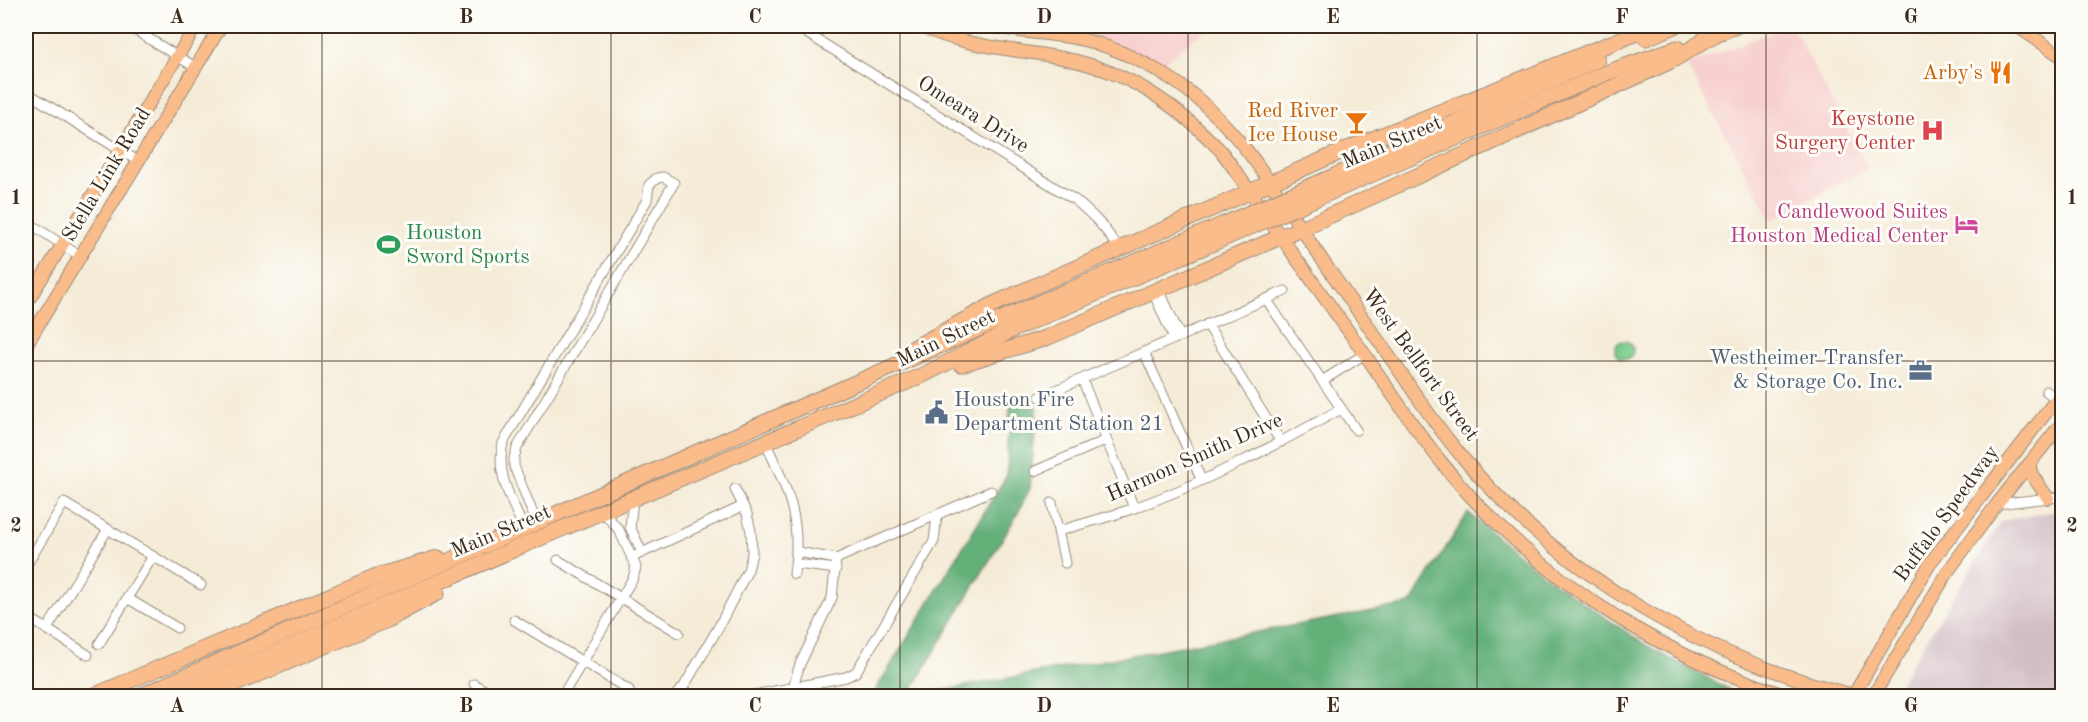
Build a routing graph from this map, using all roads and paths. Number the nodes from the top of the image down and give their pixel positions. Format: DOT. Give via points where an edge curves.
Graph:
graph roads {
  1 [pos="128,26"];
  2 [pos="196,26"];
  3 [pos="221,26"];
  4 [pos="795,26"];
  5 [pos="920,26"];
  6 [pos="989,26"];
  7 [pos="1654,26"];
  8 [pos="1674,26"];
  9 [pos="1736,26"];
  10 [pos="2017,26"];
  11 [pos="1033,32"];
  12 [pos="1714,35"];
  13 [pos="1030,53"];
  14 [pos="177,56"];
  15 [pos="2062,57"];
  16 [pos="195,67"];
  17 [pos="1164,75"];
  18 [pos="26,92"];
  19 [pos="1152,92"];
  20 [pos="120,149"];
  21 [pos="138,160"];
  22 [pos="1316,163"];
  23 [pos="1271,183"];
  24 [pos="1328,186"];
  25 [pos="1251,192"];
  26 [pos="1222,205"];
  27 [pos="1329,216"];
  28 [pos="637,218"];
  29 [pos="26,221"];
  30 [pos="649,225"];
  31 [pos="1300,228"];
  32 [pos="1225,231"];
  33 [pos="1281,237"];
  34 [pos="62,244"];
  35 [pos="1119,250"];
  36 [pos="1241,254"];
  37 [pos="80,256"];
  38 [pos="1156,290"];
  39 [pos="1285,291"];
  40 [pos="1266,299"];
  41 [pos="26,304"];
  42 [pos="581,313"];
  43 [pos="593,320"];
  44 [pos="1207,324"];
  45 [pos="1177,338"];
  46 [pos="1380,344"];
  47 [pos="26,345"];
  48 [pos="1144,352"];
  49 [pos="1365,354"];
  50 [pos="921,376"];
  51 [pos="1082,379"];
  52 [pos="1322,381"];
  53 [pos="2046,391"];
  54 [pos="2060,395"];
  55 [pos="1040,397"];
  56 [pos="821,399"];
  57 [pos="1341,409"];
  58 [pos="516,421"];
  59 [pos="2062,423"];
  60 [pos="528,428"];
  61 [pos="1356,430"];
  62 [pos="1106,440"];
  63 [pos="765,441"];
  64 [pos="1281,442"];
  65 [pos="1462,457"];
  66 [pos="2029,464"];
  67 [pos="1447,468"];
  68 [pos="1035,471"];
  69 [pos="1201,479"];
  70 [pos="735,489"];
  71 [pos="991,491"];
  72 [pos="1982,494"];
  73 [pos="2054,498"];
  74 [pos="633,500"];
  75 [pos="1052,502"];
  76 [pos="1997,504"];
  77 [pos="743,506"];
  78 [pos="1134,508"];
  79 [pos="603,512"];
  80 [pos="937,516"];
  81 [pos="108,529"];
  82 [pos="1059,531"];
  83 [pos="529,532"];
  84 [pos="633,532"];
  85 [pos="506,537"];
  86 [pos="623,538"];
  87 [pos="642,552"];
  88 [pos="798,552"];
  89 [pos="153,556"];
  90 [pos="633,557"];
  91 [pos="836,559"];
  92 [pos="558,560"];
  93 [pos="1065,562"];
  94 [pos="26,566"];
  95 [pos="836,569"];
  96 [pos="201,585"];
  97 [pos="1619,594"];
  98 [pos="127,598"];
  99 [pos="621,598"];
  100 [pos="1607,610"];
  101 [pos="26,616"];
  102 [pos="514,620"];
  103 [pos="177,628"];
  104 [pos="47,629"];
  105 [pos="679,633"];
  106 [pos="99,644"];
  107 [pos="1712,645"];
  108 [pos="88,655"];
  109 [pos="582,662"];
  110 [pos="1705,665"];
  111 [pos="474,684"];
  112 [pos="793,687"];
  113 [pos="629,690"];
  114 [pos="93,696"];
  115 [pos="140,696"];
  116 [pos="177,696"];
  117 [pos="207,696"];
  118 [pos="494,696"];
  119 [pos="562,696"];
  120 [pos="675,696"];
  121 [pos="749,696"];
  122 [pos="1788,696"];
  123 [pos="1855,696"];
  124 [pos="1873,696"];
  1 -- 14 [label="street"];
  2 -- 14 [label="main road, Stella Link Road"];
  3 -- 16 [label="main road, Stella Link Road"];
  4 -- 35 [label="street, Omeara Drive" via="1075,200 1109,233"];
  5 -- 13 [label="main road, West Bellfort Street" via="963,41"];
  6 -- 11 [label="main road, West Bellfort Street"];
  7 -- 22 [label="highway"];
  8 -- 24 [label="highway, Main Street"];
  9 -- 12 [label="highway, Main Street"];
  10 -- 15 [label="main road"];
  11 -- 13 [label="main road"];
  11 -- 17 [label="main road, West Bellfort Street" via="1110,48"];
  12 -- 24 [label="highway, Main Street" via="1605,73"];
  12 -- 27 [label="highway" via="1671,61"];
  13 -- 19 [label="main road, West Bellfort Street" via="1089,64"];
  14 -- 16 [label="street"];
  14 -- 20 [label="main road, Stella Link Road"];
  16 -- 21 [label="main road, Stella Link Road"];
  17 -- 19 [label="main road"];
  17 -- 23 [label="main road, West Bellfort Street" via="1215,113"];
  18 -- 20 [label="street"];
  19 -- 25 [label="main road, West Bellfort Street" via="1200,129"];
  20 -- 21 [label="street"];
  20 -- 34 [label="main road, Stella Link Road"];
  21 -- 37 [label="main road, Stella Link Road"];
  22 -- 23 [label="highway"];
  22 -- 27 [label="highway" via="1303,184 1316,211"];
  23 -- 25 [label="highway"];
  23 -- 31 [label="main road, West Bellfort Street"];
  24 -- 32 [label="highway, Main Street, bridge"];
  25 -- 26 [label="highway"];
  25 -- 33 [label="main road, West Bellfort Street"];
  26 -- 35 [label="highway"];
  26 -- 36 [label="highway" via="1240,213 1250,235"];
  27 -- 31 [label="highway"];
  28 -- 30 [label="street"];
  28 -- 30 [label="street" via="653,180 663,177 675,183"];
  28 -- 42 [label="street"];
  29 -- 34 [label="street"];
  30 -- 43 [label="street"];
  31 -- 33 [label="highway"];
  31 -- 46 [label="main road, West Bellfort Street"];
  32 -- 50 [label="highway, Main Street"];
  32 -- 56 [label="highway, Main Street" via="1006,317"];
  33 -- 36 [label="highway"];
  33 -- 49 [label="main road, West Bellfort Street"];
  34 -- 37 [label="street"];
  34 -- 41 [label="main road, Stella Link Road"];
  35 -- 56 [label="highway" via="996,303"];
  36 -- 38 [label="highway"];
  37 -- 47 [label="main road, Stella Link Road"];
  38 -- 45 [label="street"];
  38 -- 50 [label="highway" via="1046,338"];
  39 -- 40 [label="street"];
  40 -- 44 [label="street"];
  40 -- 52 [label="street"];
  42 -- 43 [label="street"];
  42 -- 58 [label="street"];
  43 -- 60 [label="street"];
  44 -- 45 [label="street"];
  44 -- 64 [label="street"];
  45 -- 48 [label="street"];
  46 -- 49 [label="main road"];
  46 -- 65 [label="main road, West Bellfort Street"];
  48 -- 51 [label="street"];
  48 -- 69 [label="street"];
  49 -- 52 [label="street"];
  49 -- 67 [label="main road, West Bellfort Street"];
  50 -- 63 [label="highway, Main Street"];
  51 -- 55 [label="street"];
  51 -- 62 [label="street"];
  52 -- 57 [label="street"];
  53 -- 54 [label="street"];
  54 -- 72 [label="main road, Buffalo Speedway"];
  56 -- 83 [label="highway, Main Street"];
  57 -- 61 [label="street"];
  57 -- 64 [label="street, Harmon Smith Drive"];
  58 -- 60 [label="street"];
  58 -- 83 [label="street" via="503,443 500,468"];
  59 -- 66 [label="main road, Buffalo Speedway"];
  60 -- 83 [label="street" via="517,448 514,466"];
  62 -- 68 [label="street"];
  62 -- 78 [label="street"];
  63 -- 74 [label="highway, Main Street"];
  63 -- 88 [label="street" via="792,504"];
  64 -- 69 [label="street, Harmon Smith Drive"];
  65 -- 67 [label="main road"];
  65 -- 97 [label="main road, West Bellfort Street" via="1517,514"];
  66 -- 73 [label="main road" via="2032,475"];
  66 -- 76 [label="main road, Buffalo Speedway"];
  67 -- 100 [label="main road, West Bellfort Street" via="1521,545"];
  69 -- 78 [label="street, Harmon Smith Drive"];
  70 -- 77 [label="street"];
  71 -- 80 [label="street"];
  72 -- 76 [label="main road"];
  72 -- 123 [label="main road, Buffalo Speedway" via="1931,562"];
  73 -- 76 [label="street"];
  74 -- 79 [label="highway, Main Street"];
  74 -- 84 [label="street"];
  75 -- 82 [label="street"];
  76 -- 124 [label="main road, Buffalo Speedway" via="1949,570"];
  77 -- 87 [label="street"];
  77 -- 120 [label="street" via="753,542 748,570 718,628"];
  78 -- 82 [label="street, Harmon Smith Drive"];
  79 -- 83 [label="highway, Main Street"];
  79 -- 86 [label="street"];
  80 -- 91 [label="street"];
  80 -- 112 [label="street" via="934,540 856,672"];
  81 -- 89 [label="street"];
  81 -- 94 [label="street" via="64,503"];
  81 -- 104 [label="street"];
  82 -- 93 [label="street"];
  83 -- 85 [label="highway, Main Street"];
  83 -- 116 [label="highway, Main Street"];
  83 -- 117 [label="highway" via="387,620"];
  84 -- 86 [label="street"];
  84 -- 87 [label="street"];
  85 -- 114 [label="highway" via="374,577"];
  85 -- 115 [label="highway, Main Street"];
  86 -- 90 [label="street"];
  87 -- 90 [label="street"];
  88 -- 91 [label="street"];
  88 -- 95 [label="street" via="795,569"];
  89 -- 96 [label="street"];
  89 -- 98 [label="street"];
  90 -- 99 [label="street" via="633,578"];
  91 -- 95 [label="street"];
  92 -- 99 [label="street"];
  95 -- 112 [label="street" via="832,598"];
  97 -- 100 [label="main road"];
  97 -- 107 [label="main road, West Bellfort Street"];
  98 -- 103 [label="street"];
  98 -- 106 [label="street"];
  99 -- 105 [label="street"];
  99 -- 109 [label="street"];
  100 -- 110 [label="main road, West Bellfort Street"];
  101 -- 104 [label="street"];
  102 -- 109 [label="street"];
  104 -- 108 [label="street"];
  107 -- 110 [label="main road"];
  107 -- 123 [label="main road, West Bellfort Street"];
  109 -- 113 [label="street"];
  109 -- 119 [label="street"];
  110 -- 122 [label="main road, West Bellfort Street"];
  111 -- 118 [label="street"];
  112 -- 121 [label="street"];
}
